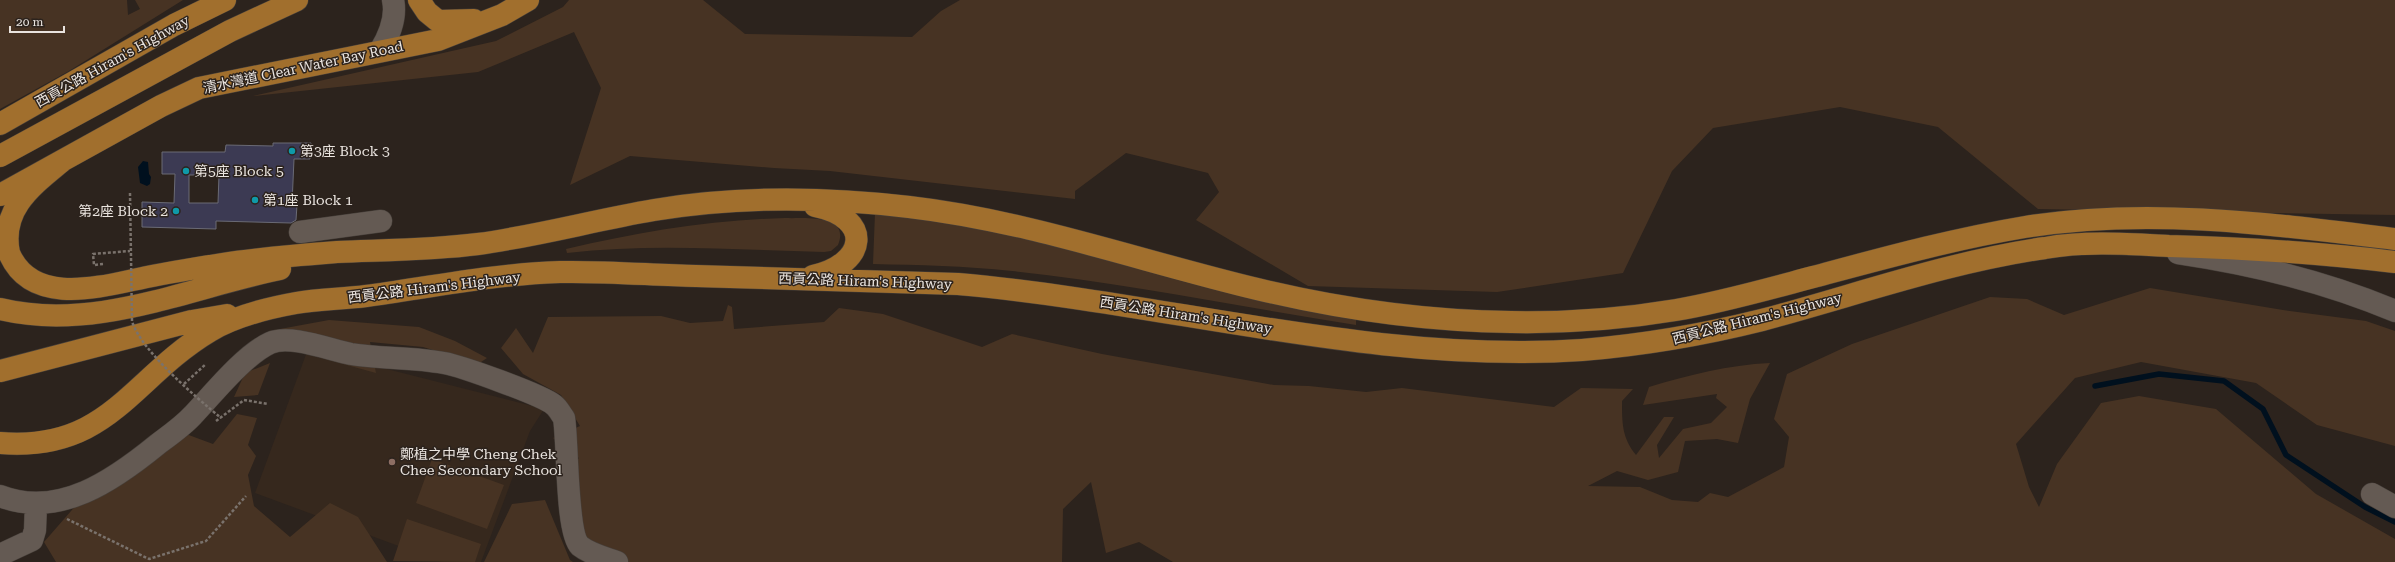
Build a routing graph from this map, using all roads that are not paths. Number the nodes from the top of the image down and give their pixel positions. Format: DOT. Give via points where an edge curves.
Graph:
graph roads {
  1 [pos="225,0"];
  2 [pos="297,0"];
  3 [pos="393,0"];
  4 [pos="419,0"];
  5 [pos="528,0"];
  6 [pos="502,15"];
  7 [pos="380,51"];
  8 [pos="0,124"];
  9 [pos="0,156"];
  10 [pos="61,162"];
  11 [pos="0,195"];
  12 [pos="770,199"];
  13 [pos="381,221"];
  14 [pos="2395,239"];
  15 [pos="2108,244"];
  16 [pos="396,251"];
  17 [pos="302,255"];
  18 [pos="2395,262"];
  19 [pos="798,280"];
  20 [pos="295,303"];
  21 [pos="0,309"];
  22 [pos="2395,311"];
  23 [pos="0,371"];
  24 [pos="0,443"];
  25 [pos="2372,494"];
  26 [pos="0,496"];
  27 [pos="36,504"];
  28 [pos="2395,507"];
  29 [pos="0,555"];
  30 [pos="617,562"];
  1 -- 8 [label="main road, 西貢公路 Hiram's Highway" via="174,25"];
  2 -- 9 [label="main road" via="230,31"];
  3 -- 7 [label="street" via="391,28"];
  4 -- 6 [label="main road" via="427,12 438,21"];
  5 -- 6 [label="main road, 清水灣道 Clear Water Bay Road"];
  6 -- 7 [label="main road, 清水灣道 Clear Water Bay Road" via="438,40"];
  7 -- 10 [label="main road, 清水灣道 Clear Water Bay Road" via="200,88 160,106"];
  10 -- 11 [label="main road, 清水灣道 Clear Water Bay Road"];
  10 -- 17 [label="main road, 西貢公路 Hiram's Highway" via="23,194 7,214 4,224 11,258 18,268 38,282 60,289 84,289 227,263"];
  12 -- 14 [label="main road, 西貢公路 Hiram's Highway" via="827,199 962,214 1040,230 1254,288 1330,305 1440,319 1513,322 1590,320 1677,310 1734,298 1960,239 2033,226 2127,219 2255,222"];
  12 -- 16 [label="main road, 西貢公路 Hiram's Highway" via="702,203 658,209 498,241"];
  12 -- 19 [label="main road" via="823,208 847,219 855,228 854,250 847,260 822,274"];
  13 -- 17 [label="street" via="299,225"];
  15 -- 18 [label="main road" via="2248,248"];
  15 -- 19 [label="main road, 西貢公路 Hiram's Highway" via="2049,247 1979,259 1761,320 1682,338 1578,350 1505,352 1369,342 1019,289 958,284"];
  15 -- 22 [label="street, 西貢公路 Hiram's Highway" via="2182,253 2285,275 2357,296"];
  16 -- 17 [label="main road, 西貢公路 Hiram's Highway"];
  16 -- 21 [label="main road" via="261,273 128,307 84,315 37,316"];
  19 -- 20 [label="main road, 西貢公路 Hiram's Highway" via="561,272 484,277 363,296"];
  20 -- 23 [label="main road" via="192,322"];
  20 -- 24 [label="main road, 西貢公路 Hiram's Highway" via="238,318 209,332 180,353 115,410 83,430 36,443"];
  25 -- 28 [label="street"];
  26 -- 27 [label="street"];
  27 -- 29 [label="street" via="32,540"];
  27 -- 30 [label="street" via="66,499 114,478 192,416 256,352 271,343 292,341 352,354 444,363 554,405 564,418 571,517 576,541 588,550"];
}
